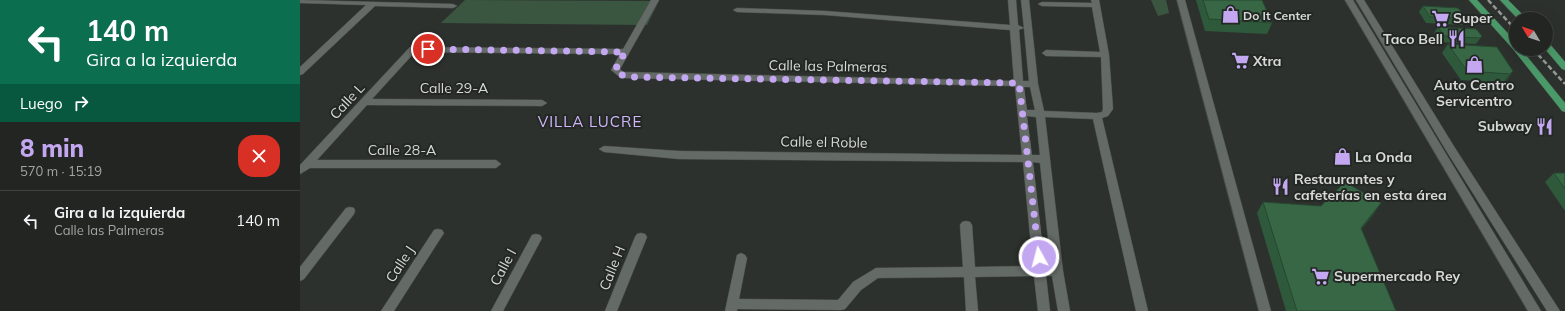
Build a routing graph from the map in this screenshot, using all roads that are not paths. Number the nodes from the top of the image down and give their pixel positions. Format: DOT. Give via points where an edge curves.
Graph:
graph roads {
  1 [pos="300,0"];
  2 [pos="655,0"];
  3 [pos="1012,0"];
  4 [pos="1025,0"];
  5 [pos="1181,0"];
  6 [pos="1349,0"];
  7 [pos="1360,0"];
  8 [pos="1473,0"];
  9 [pos="1504,0"];
  10 [pos="373,3"];
  11 [pos="1096,3"];
  12 [pos="1042,4"];
  13 [pos="453,6"];
  14 [pos="738,10"];
  15 [pos="1516,12"];
  16 [pos="1014,28"];
  17 [pos="1028,29"];
  18 [pos="1509,39"];
  19 [pos="625,52"];
  20 [pos="1046,53"];
  21 [pos="1553,53"];
  22 [pos="1105,55"];
  23 [pos="1523,56"];
  24 [pos="1565,67"];
  25 [pos="300,72"];
  26 [pos="1019,83"];
  27 [pos="1034,84"];
  28 [pos="365,102"];
  29 [pos="542,103"];
  30 [pos="1565,109"];
  31 [pos="1022,113"];
  32 [pos="1040,113"];
  33 [pos="1097,116"];
  34 [pos="604,149"];
  35 [pos="1027,159"];
  36 [pos="1045,159"];
  37 [pos="496,164"];
  38 [pos="304,167"];
  39 [pos="350,211"];
  40 [pos="966,225"];
  41 [pos="438,233"];
  42 [pos="641,237"];
  43 [pos="536,238"];
  44 [pos="741,258"];
  45 [pos="1040,271"];
  46 [pos="1057,271"];
  47 [pos="968,272"];
  48 [pos="300,276"];
  49 [pos="847,298"];
  50 [pos="732,308"];
  51 [pos="387,311"];
  52 [pos="497,311"];
  53 [pos="611,311"];
  54 [pos="848,311"];
  55 [pos="972,311"];
  56 [pos="1044,311"];
  57 [pos="1064,311"];
  58 [pos="1142,311"];
  59 [pos="1265,311"];
  60 [pos="1536,311"];
  61 [pos="1554,311"];
  1 -- 10 [label="street"];
  2 -- 19 [label="street"];
  3 -- 16 [label="street"];
  4 -- 17 [label="street"];
  5 -- 59 [label="street"];
  6 -- 60 [label="street"];
  7 -- 61 [label="street"];
  8 -- 18 [label="main road"];
  9 -- 15 [label="main road"];
  10 -- 13 [label="street"];
  10 -- 25 [label="street"];
  11 -- 12 [label="street"];
  11 -- 22 [label="street"];
  14 -- 16 [label="street" via="825,13"];
  16 -- 17 [label="street"];
  16 -- 26 [label="street"];
  17 -- 27 [label="street"];
  19 -- 26 [label="street, Calle las Palmeras" via="615,70 621,75"];
  19 -- 28 [label="street, Calle L" via="413,49"];
  20 -- 22 [label="street"];
  21 -- 24 [label="main road"];
  22 -- 33 [label="street" via="1108,109 1104,114"];
  23 -- 30 [label="main road"];
  26 -- 27 [label="street, Calle las Palmeras"];
  26 -- 31 [label="street"];
  27 -- 32 [label="street"];
  28 -- 29 [label="street, Calle 29-A"];
  28 -- 38 [label="street, Calle L"];
  31 -- 32 [label="street"];
  31 -- 35 [label="street"];
  32 -- 33 [label="street"];
  32 -- 36 [label="street"];
  33 -- 58 [label="street"];
  34 -- 35 [label="street, Calle el Roble" via="679,155"];
  35 -- 36 [label="street, Calle el Roble"];
  35 -- 45 [label="street"];
  36 -- 46 [label="street"];
  37 -- 38 [label="street, Calle 28-A"];
  39 -- 48 [label="street"];
  40 -- 47 [label="street"];
  41 -- 51 [label="street, Calle J"];
  42 -- 53 [label="street, Calle H"];
  43 -- 52 [label="street, Calle I"];
  44 -- 50 [label="street"];
  45 -- 46 [label="street"];
  45 -- 47 [label="street"];
  45 -- 56 [label="street"];
  46 -- 57 [label="street"];
  47 -- 49 [label="street" via="876,272 857,286"];
  47 -- 55 [label="street"];
  49 -- 50 [label="street" via="841,305"];
  49 -- 54 [label="street"];
}
